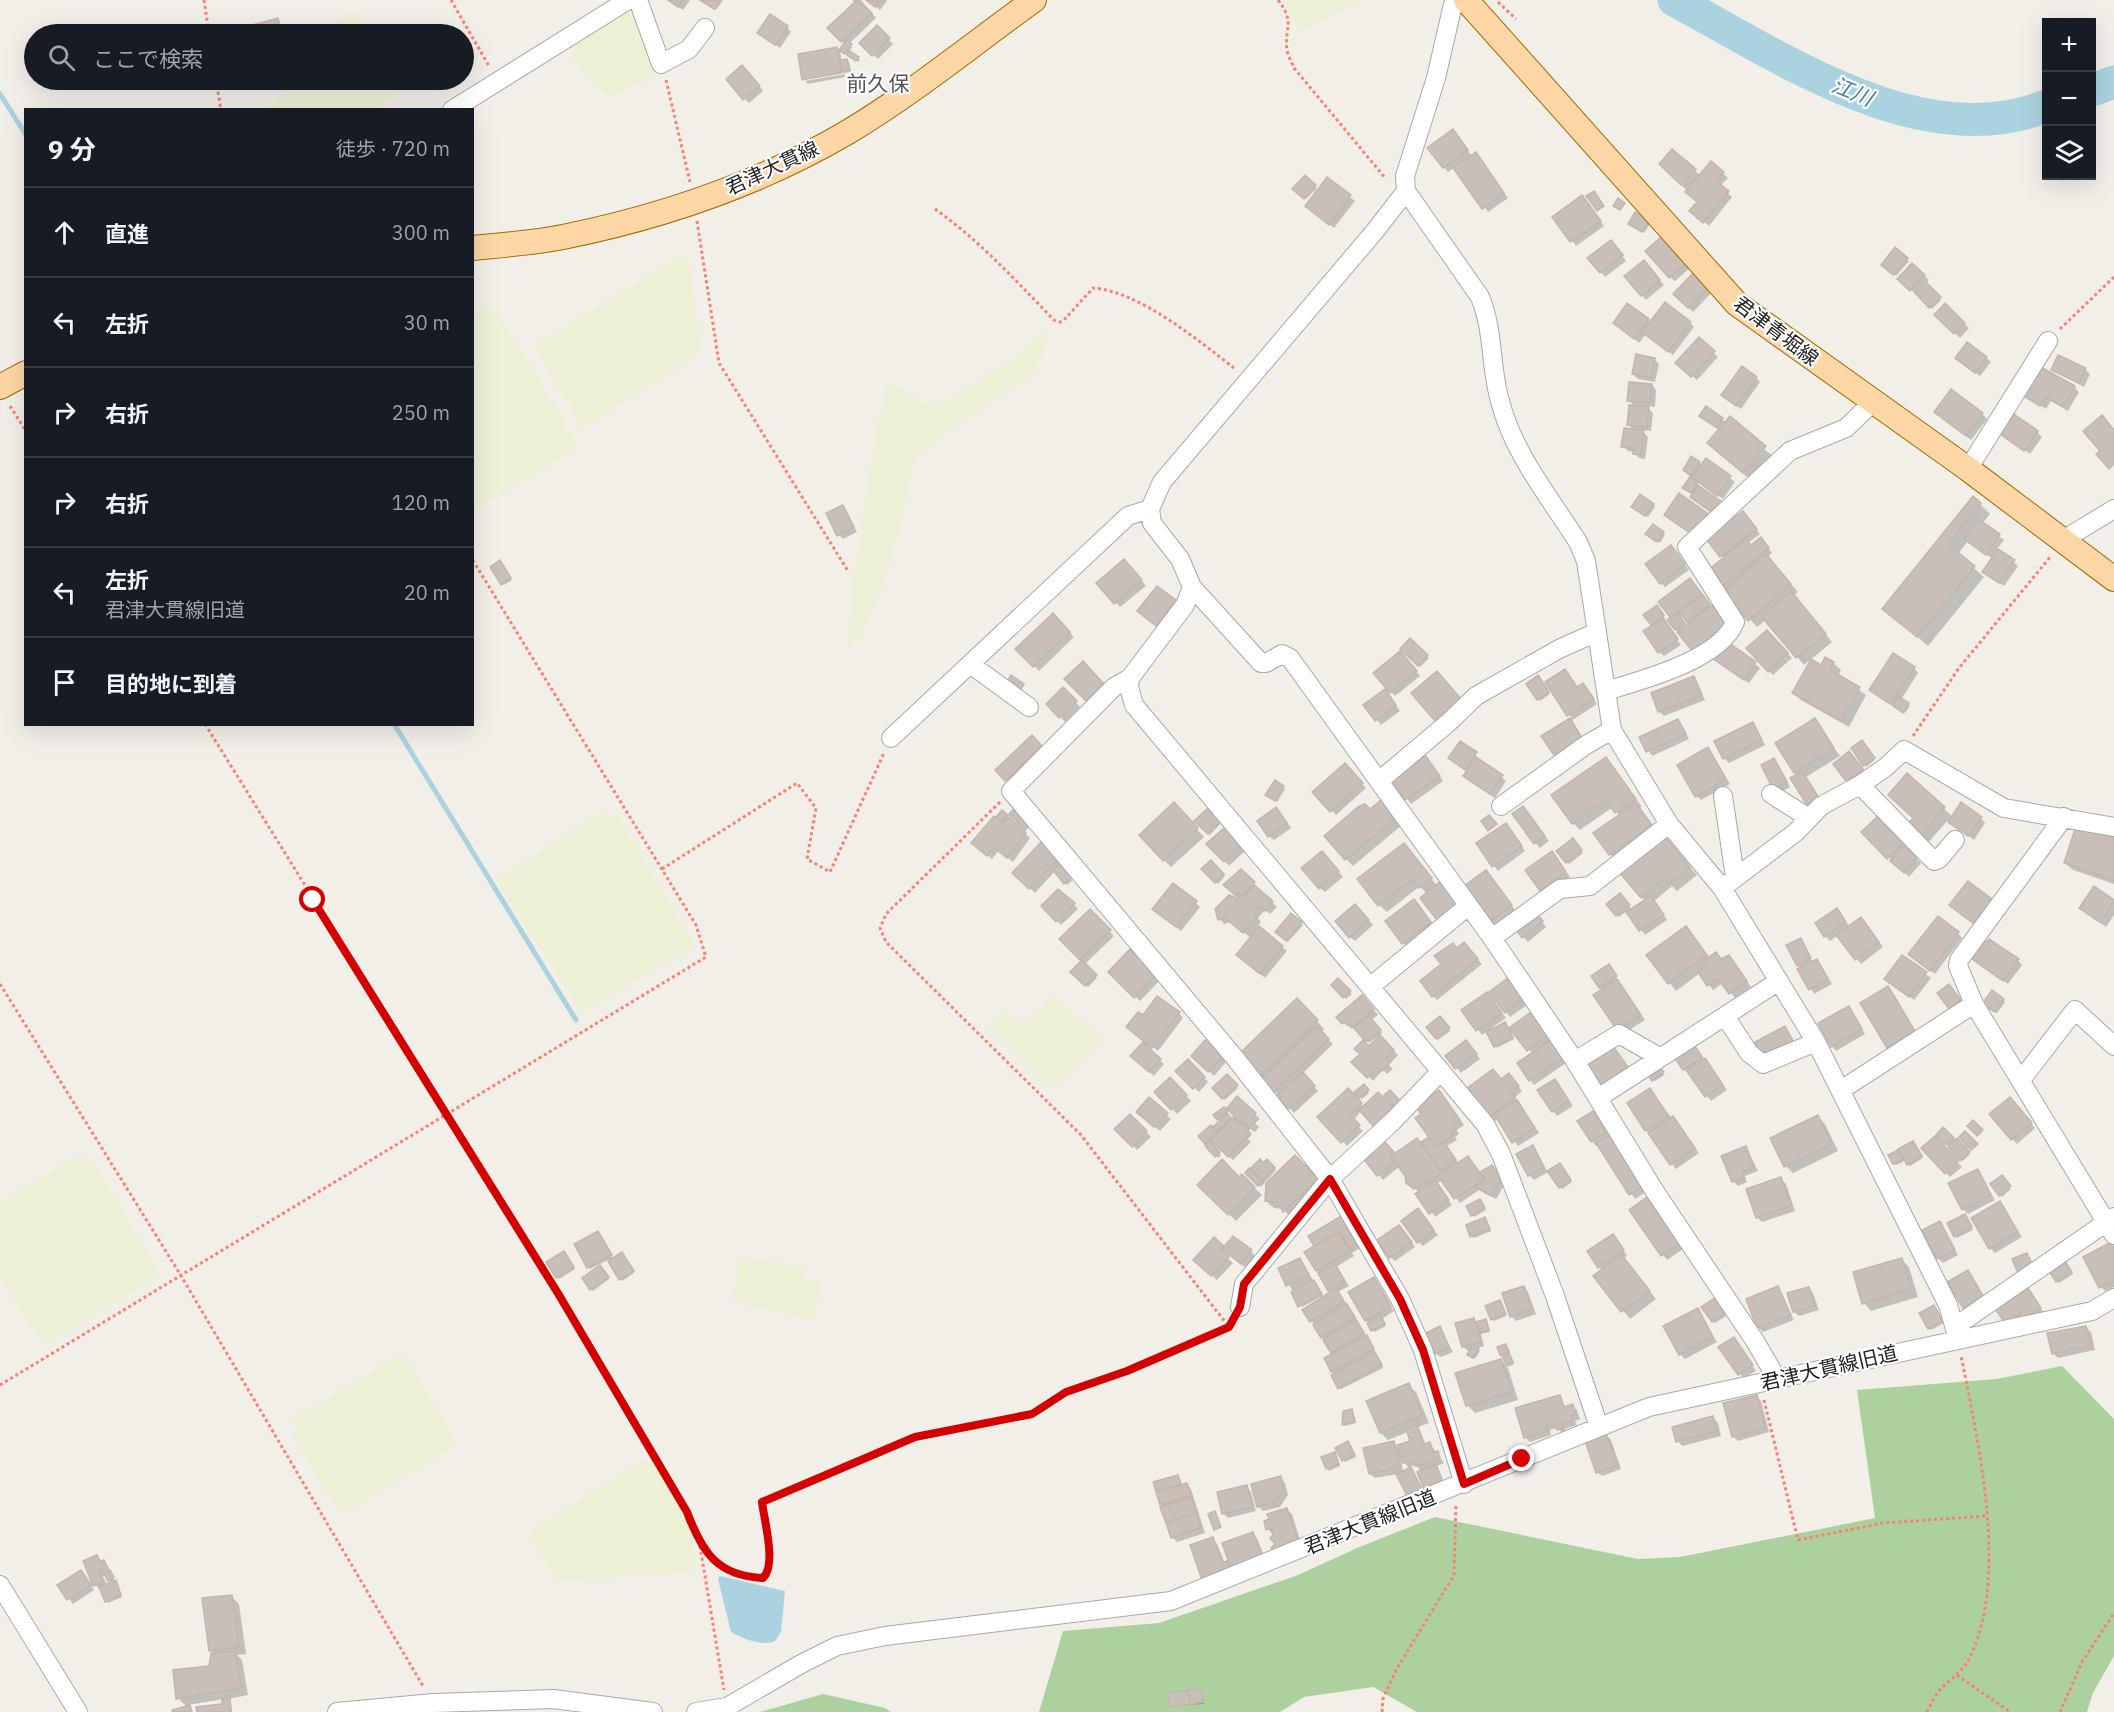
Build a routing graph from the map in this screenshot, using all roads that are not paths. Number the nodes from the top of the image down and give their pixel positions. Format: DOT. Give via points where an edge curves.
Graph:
graph roads {
  1 [pos="628,0"];
  2 [pos="638,0"];
  3 [pos="1034,0"];
  4 [pos="1454,0"];
  5 [pos="1466,0"];
  6 [pos="705,28"];
  7 [pos="455,108"];
  8 [pos="1404,193"];
  9 [pos="474,248"];
  10 [pos="2048,341"];
  11 [pos="24,375"];
  12 [pos="3,392"];
  13 [pos="1873,402"];
  14 [pos="1968,469"];
  15 [pos="1150,509"];
  16 [pos="2114,509"];
  17 [pos="2063,540"];
  18 [pos="2114,579"];
  19 [pos="1192,587"];
  20 [pos="1598,632"];
  21 [pos="970,664"];
  22 [pos="1130,678"];
  23 [pos="1606,691"];
  24 [pos="1029,707"];
  25 [pos="1612,730"];
  26 [pos="891,738"];
  27 [pos="1379,781"];
  28 [pos="1860,785"];
  29 [pos="1771,794"];
  30 [pos="1723,796"];
  31 [pos="1501,806"];
  32 [pos="2064,817"];
  33 [pos="1809,818"];
  34 [pos="1669,824"];
  35 [pos="2114,827"];
  36 [pos="1955,840"];
  37 [pos="1729,882"];
  38 [pos="1468,906"];
  39 [pos="1492,938"];
  40 [pos="1779,981"];
  41 [pos="1370,987"];
  42 [pos="1974,1004"];
  43 [pos="1725,1016"];
  44 [pos="1816,1042"];
  45 [pos="2114,1046"];
  46 [pos="1659,1057"];
  47 [pos="1575,1061"];
  48 [pos="1441,1071"];
  49 [pos="2021,1080"];
  50 [pos="1841,1090"];
  51 [pos="1598,1098"];
  52 [pos="1330,1179"];
  53 [pos="2112,1225"];
  54 [pos="2114,1298"];
  55 [pos="1240,1307"];
  56 [pos="1957,1332"];
  57 [pos="1768,1381"];
  58 [pos="1599,1426"];
  59 [pos="1464,1484"];
  60 [pos="0,1585"];
  61 [pos="78,1712"];
  62 [pos="338,1712"];
  63 [pos="653,1712"];
  64 [pos="696,1712"];
  1 -- 7 [label="street"];
  2 -- 6 [label="street" via="661,64 688,49"];
  3 -- 9 [label="main road, 君津大貫線" via="849,131 744,184 636,219 562,237"];
  4 -- 8 [label="street" via="1436,78 1405,176"];
  5 -- 13 [label="main road, 君津青堀線" via="1737,304"];
  8 -- 15 [label="street" via="1177,462 1162,482"];
  8 -- 20 [label="street" via="1480,297 1488,315 1492,360 1508,426 1578,542 1586,561"];
  10 -- 14 [label="street"];
  11 -- 12 [label="main road"];
  13 -- 14 [label="main road, 君津青堀線"];
  13 -- 23 [label="street" via="1846,428 1790,451 1687,547 1735,622 1731,633 1692,661"];
  14 -- 17 [label="main road, 君津青堀線"];
  15 -- 19 [label="street" via="1152,523 1180,559"];
  15 -- 21 [label="street" via="1128,516"];
  16 -- 17 [label="street"];
  17 -- 18 [label="main road, 君津青堀線"];
  19 -- 22 [label="street" via="1185,605"];
  19 -- 27 [label="street" via="1261,663 1287,655"];
  20 -- 23 [label="street"];
  20 -- 27 [label="street" via="1559,649 1476,696"];
  21 -- 24 [label="street"];
  21 -- 26 [label="street"];
  22 -- 41 [label="street" via="1134,705"];
  22 -- 52 [label="street" via="1114,687 1011,791 1228,1049"];
  23 -- 25 [label="street"];
  25 -- 31 [label="street"];
  25 -- 34 [label="street"];
  27 -- 38 [label="street"];
  28 -- 32 [label="street" via="1904,750 2004,808"];
  28 -- 33 [label="street" via="1821,806"];
  28 -- 36 [label="street" via="1934,861"];
  29 -- 33 [label="street"];
  30 -- 37 [label="street"];
  32 -- 35 [label="street"];
  32 -- 42 [label="street" via="1959,960"];
  33 -- 37 [label="street"];
  34 -- 37 [label="street"];
  34 -- 39 [label="street" via="1590,886 1560,889"];
  37 -- 40 [label="street"];
  38 -- 39 [label="street"];
  38 -- 41 [label="street"];
  39 -- 47 [label="street"];
  40 -- 43 [label="street"];
  40 -- 44 [label="street"];
  41 -- 48 [label="street"];
  42 -- 49 [label="street"];
  42 -- 50 [label="street"];
  43 -- 44 [label="street" via="1749,1053 1762,1064"];
  43 -- 46 [label="street"];
  44 -- 50 [label="street"];
  45 -- 49 [label="street" via="2075,1010"];
  46 -- 47 [label="street" via="1619,1034"];
  46 -- 51 [label="street"];
  47 -- 51 [label="street"];
  48 -- 52 [label="street"];
  48 -- 58 [label="street" via="1485,1124 1501,1154"];
  49 -- 53 [label="street"];
  50 -- 56 [label="street" via="1948,1305"];
  51 -- 57 [label="street" via="1755,1341"];
  52 -- 55 [label="street" via="1244,1284"];
  52 -- 59 [label="street" via="1400,1299 1423,1350"];
  53 -- 56 [label="street"];
  54 -- 56 [label="street, 君津大貫線旧道" via="2092,1311"];
  56 -- 57 [label="street, 君津大貫線旧道"];
  57 -- 58 [label="street, 君津大貫線旧道" via="1649,1407"];
  58 -- 59 [label="street, 君津大貫線旧道"];
  59 -- 64 [label="street, 君津大貫線旧道" via="1171,1601 885,1636 837,1646 727,1707"];
  60 -- 61 [label="street"];
  62 -- 63 [label="street" via="433,1703 553,1699"];
}
